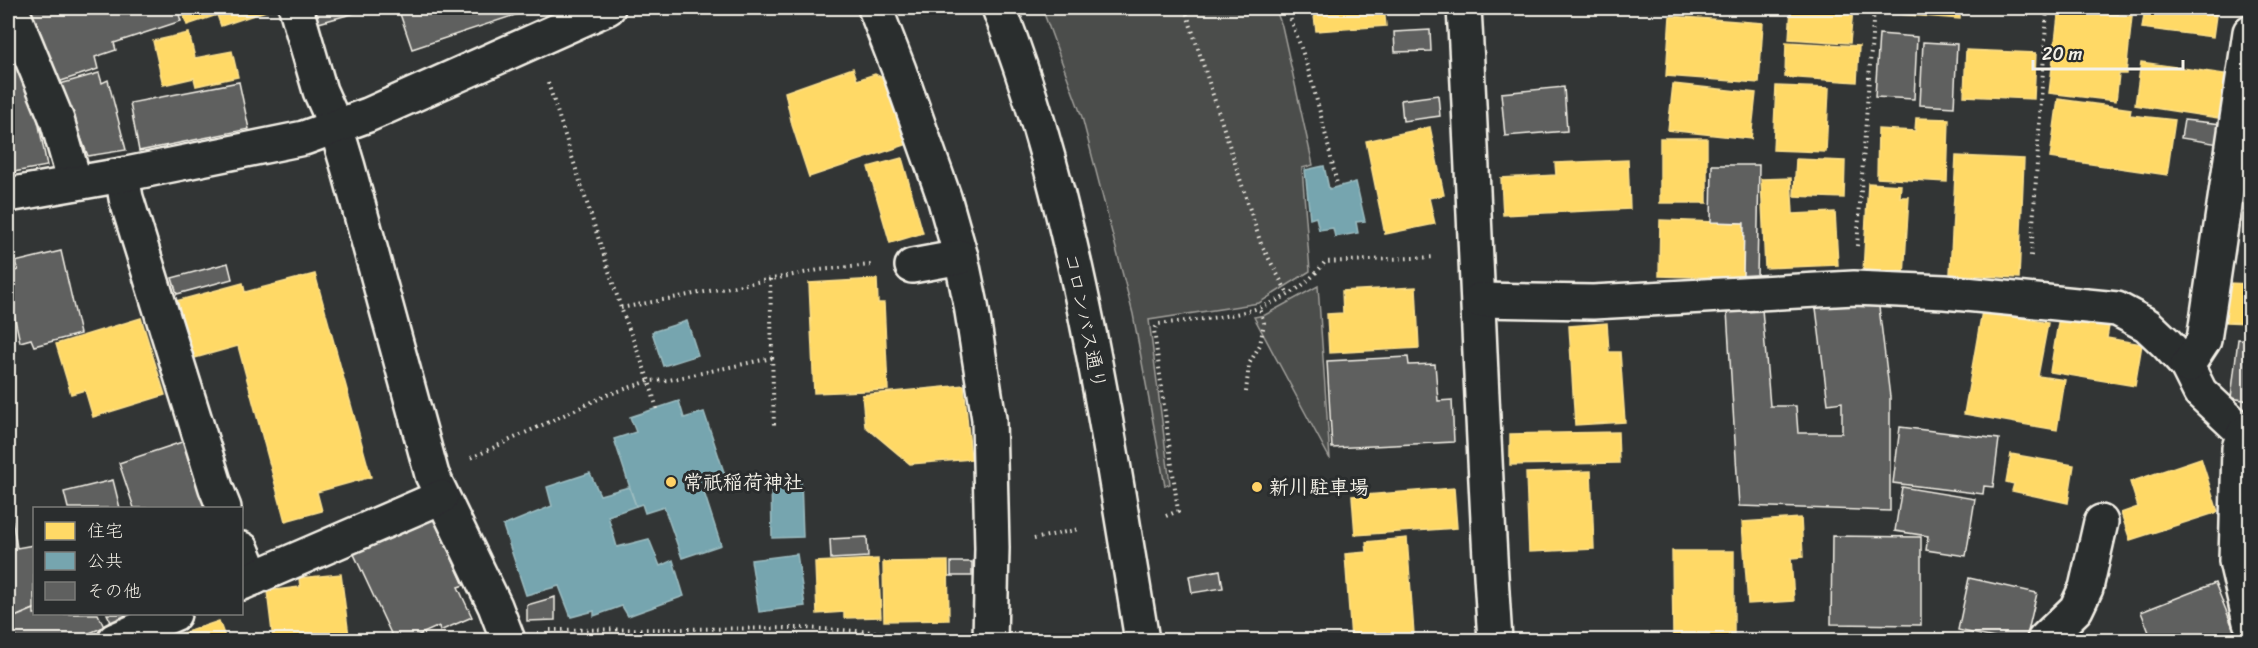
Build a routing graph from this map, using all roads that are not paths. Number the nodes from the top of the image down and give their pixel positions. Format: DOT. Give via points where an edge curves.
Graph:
graph roads {
  1 [pos="12,8"];
  2 [pos="296,8"];
  3 [pos="608,8"];
  4 [pos="875,8"];
  5 [pos="999,8"];
  6 [pos="1464,8"];
  7 [pos="2250,35"];
  8 [pos="336,127"];
  9 [pos="122,175"];
  10 [pos="75,183"];
  11 [pos="8,195"];
  12 [pos="961,257"];
  13 [pos="912,266"];
  14 [pos="1479,300"];
  15 [pos="2187,366"];
  16 [pos="2247,436"];
  17 [pos="437,486"];
  18 [pos="224,507"];
  19 [pos="2102,522"];
  20 [pos="246,570"];
  21 [pos="172,615"];
  22 [pos="2250,622"];
  23 [pos="507,637"];
  24 [pos="123,639"];
  25 [pos="990,640"];
  26 [pos="1142,640"];
  27 [pos="1495,640"];
  28 [pos="2044,640"];
  1 -- 10 [label="street" via="57,120"];
  2 -- 8 [label="street" via="320,91"];
  3 -- 8 [label="street"];
  4 -- 12 [label="street" via="944,197"];
  5 -- 26 [label="street, コロンバス通り" via="1054,178 1083,305"];
  6 -- 14 [label="street"];
  7 -- 15 [label="street" via="2204,340"];
  8 -- 9 [label="street" via="275,145"];
  8 -- 17 [label="street"];
  9 -- 10 [label="street"];
  9 -- 18 [label="street"];
  10 -- 11 [label="street"];
  12 -- 13 [label="street"];
  12 -- 25 [label="street" via="989,420"];
  14 -- 15 [label="street" via="1593,302 1854,288 2028,299 2117,309 2147,325"];
  14 -- 27 [label="street"];
  15 -- 16 [label="street" via="2200,393"];
  16 -- 22 [label="street" via="2239,448 2235,551"];
  17 -- 20 [label="street"];
  17 -- 23 [label="street"];
  19 -- 28 [label="street" via="2086,588 2076,609"];
  21 -- 24 [label="street"];
}
